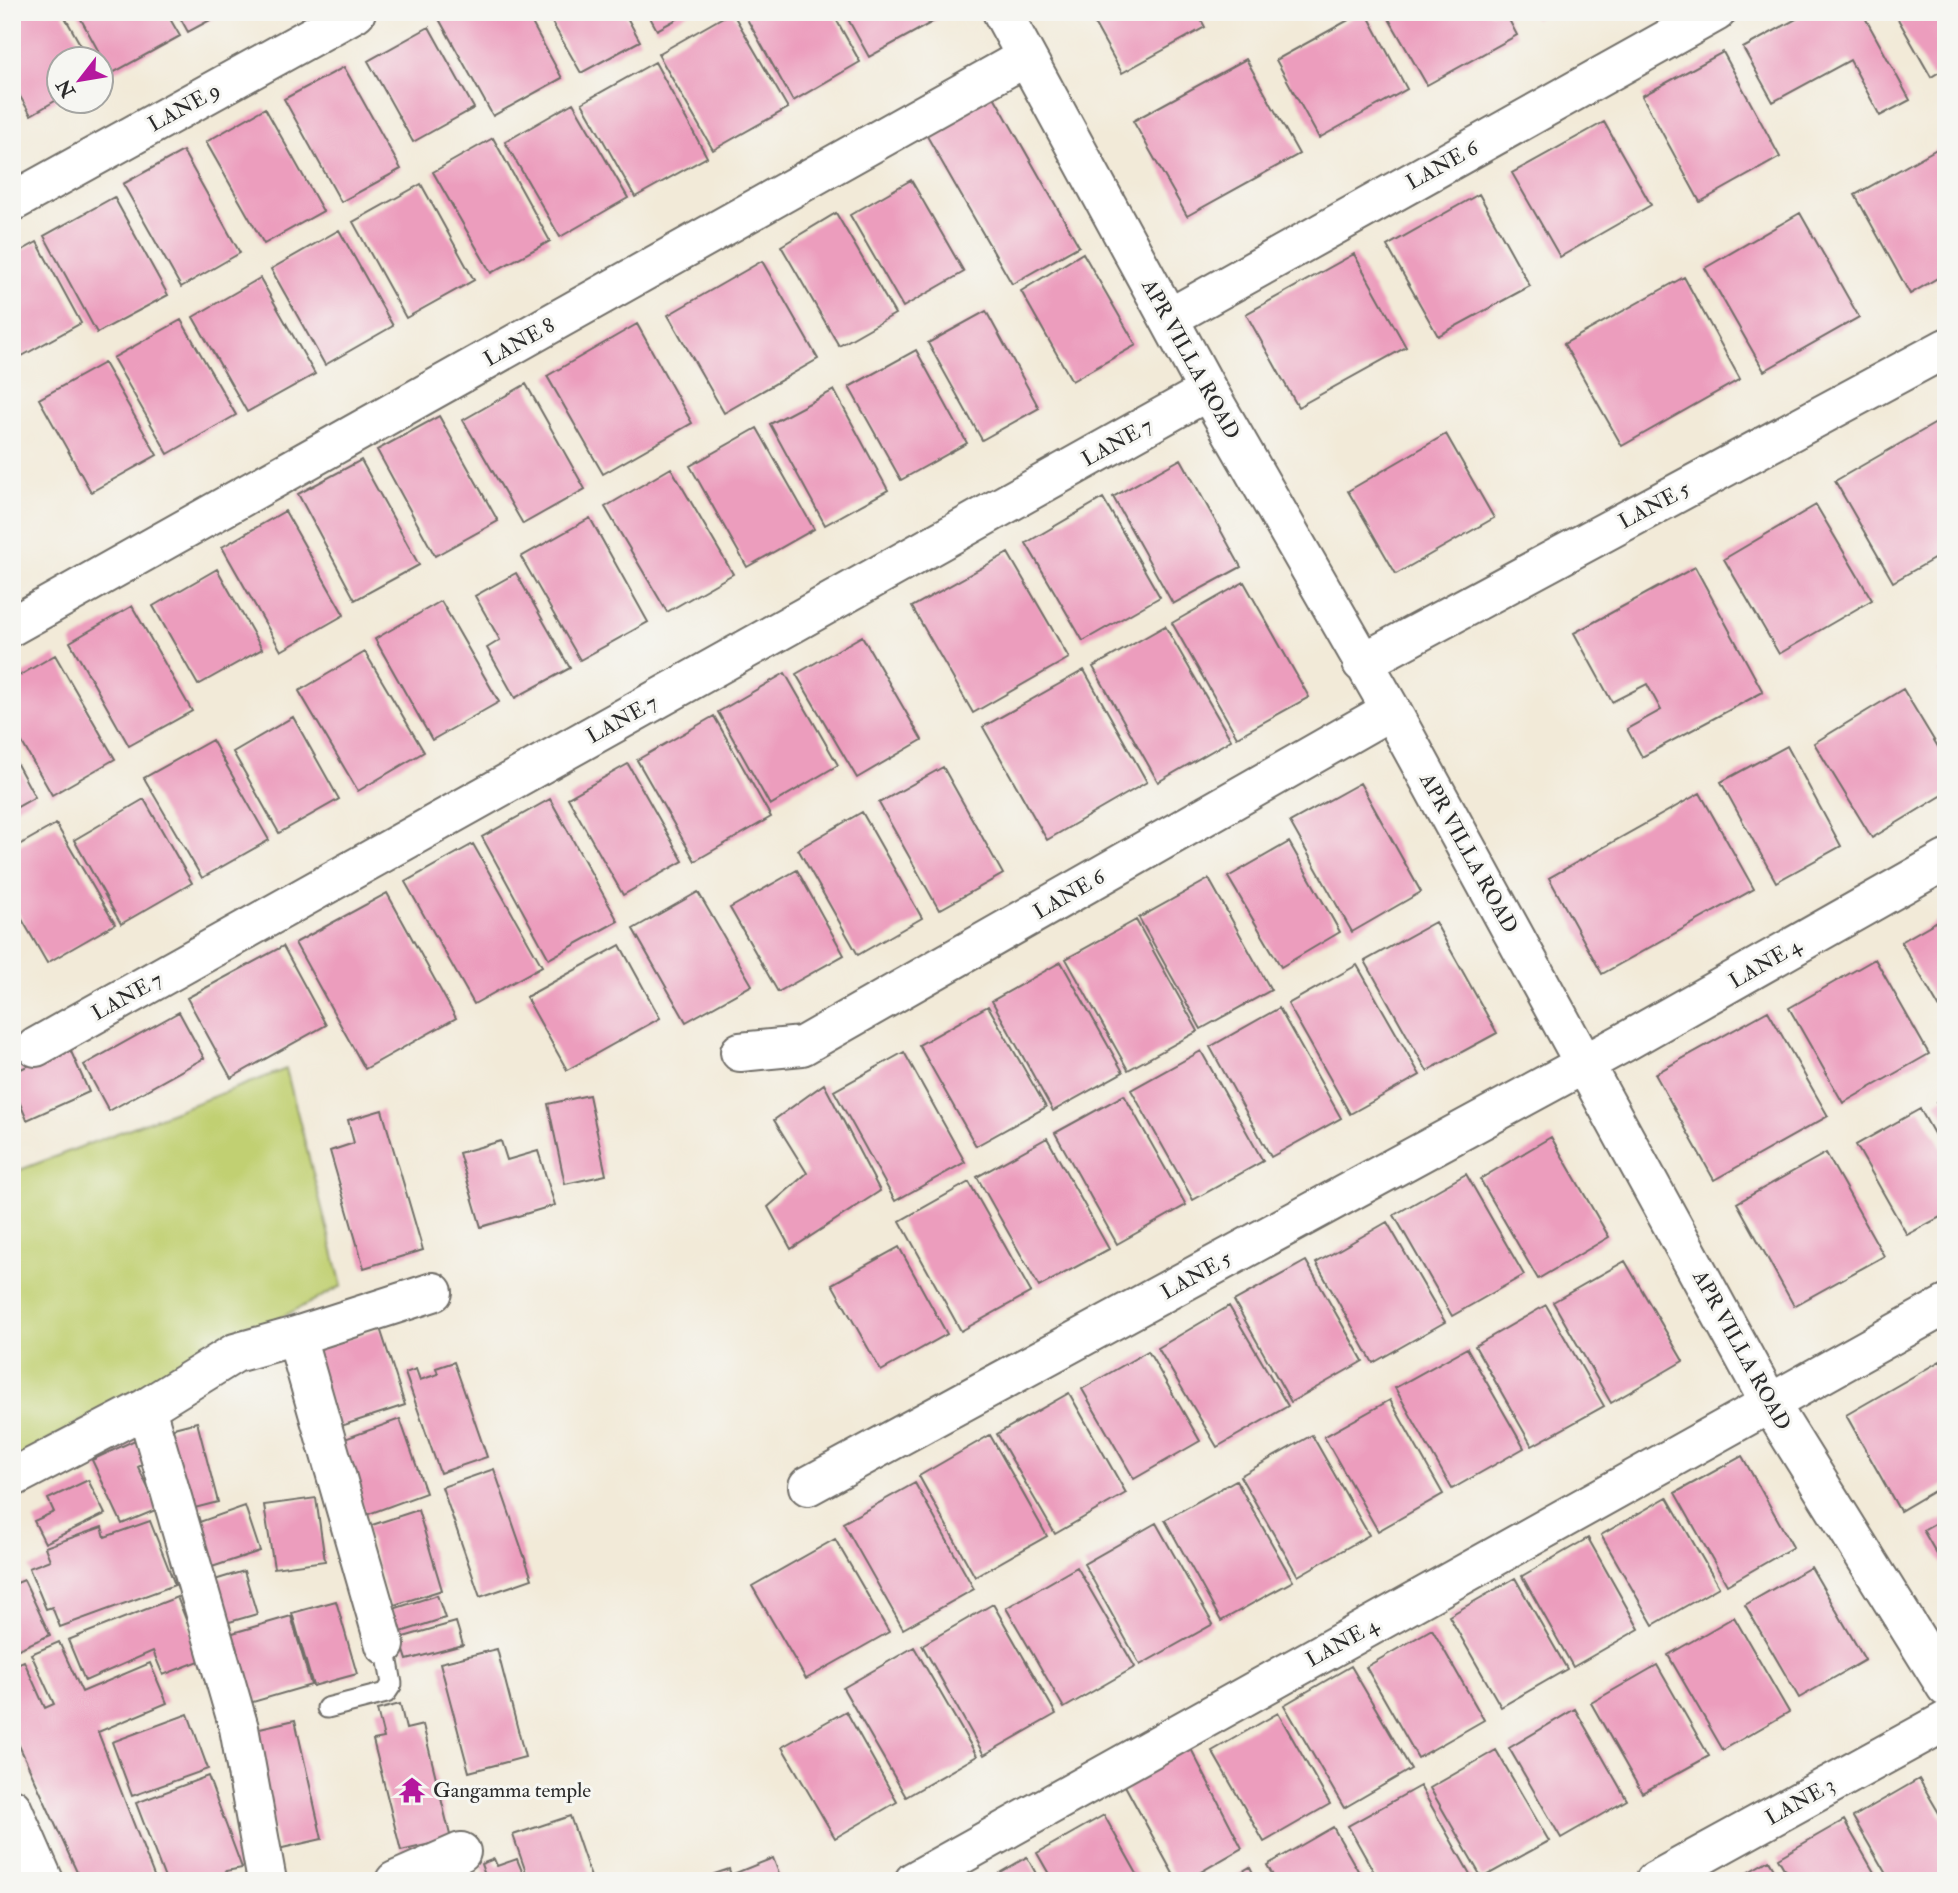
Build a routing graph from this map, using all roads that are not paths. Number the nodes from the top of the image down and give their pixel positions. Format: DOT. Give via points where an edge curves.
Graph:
graph roads {
  1 [pos="356,12"];
  2 [pos="1002,12"];
  3 [pos="1716,12"];
  4 [pos="1026,57"];
  5 [pos="12,202"];
  6 [pos="1169,318"];
  7 [pos="1946,348"];
  8 [pos="1208,391"];
  9 [pos="12,626"];
  10 [pos="1362,663"];
  11 [pos="1391,710"];
  12 [pos="1946,860"];
  13 [pos="36,1047"];
  14 [pos="740,1052"];
  15 [pos="1584,1064"];
  16 [pos="433,1292"];
  17 [pos="1946,1305"];
  18 [pos="296,1336"];
  19 [pos="1770,1404"];
  20 [pos="146,1408"];
  21 [pos="12,1478"];
  22 [pos="808,1486"];
  23 [pos="384,1645"];
  24 [pos="1946,1688"];
  25 [pos="327,1708"];
  26 [pos="1946,1721"];
  27 [pos="12,1808"];
  28 [pos="461,1853"];
  29 [pos="44,1881"];
  30 [pos="267,1881"];
  31 [pos="395,1881"];
  32 [pos="914,1881"];
  33 [pos="1655,1881"];
  1 -- 5 [label="street, LANE 9"];
  2 -- 4 [label="street, APR VILLA ROAD"];
  3 -- 6 [label="street, LANE 6"];
  4 -- 6 [label="street, APR VILLA ROAD"];
  4 -- 9 [label="street, LANE 8"];
  6 -- 8 [label="street, APR VILLA ROAD"];
  7 -- 10 [label="street, LANE 5"];
  8 -- 10 [label="street, APR VILLA ROAD"];
  8 -- 13 [label="street, LANE 7"];
  10 -- 11 [label="street, APR VILLA ROAD"];
  11 -- 14 [label="street, LANE 6" via="802,1046"];
  11 -- 15 [label="street, APR VILLA ROAD"];
  12 -- 15 [label="street, LANE 4"];
  15 -- 19 [label="street, APR VILLA ROAD"];
  15 -- 22 [label="street, LANE 5"];
  16 -- 18 [label="street"];
  17 -- 19 [label="street"];
  18 -- 20 [label="street" via="235,1353"];
  18 -- 23 [label="street"];
  19 -- 24 [label="street, APR VILLA ROAD"];
  19 -- 32 [label="street, LANE 4"];
  20 -- 21 [label="street"];
  20 -- 30 [label="street" via="239,1728"];
  23 -- 25 [label="lane" via="392,1684 386,1693"];
  26 -- 33 [label="street, LANE 3"];
  27 -- 29 [label="street"];
  28 -- 31 [label="street"];
}
